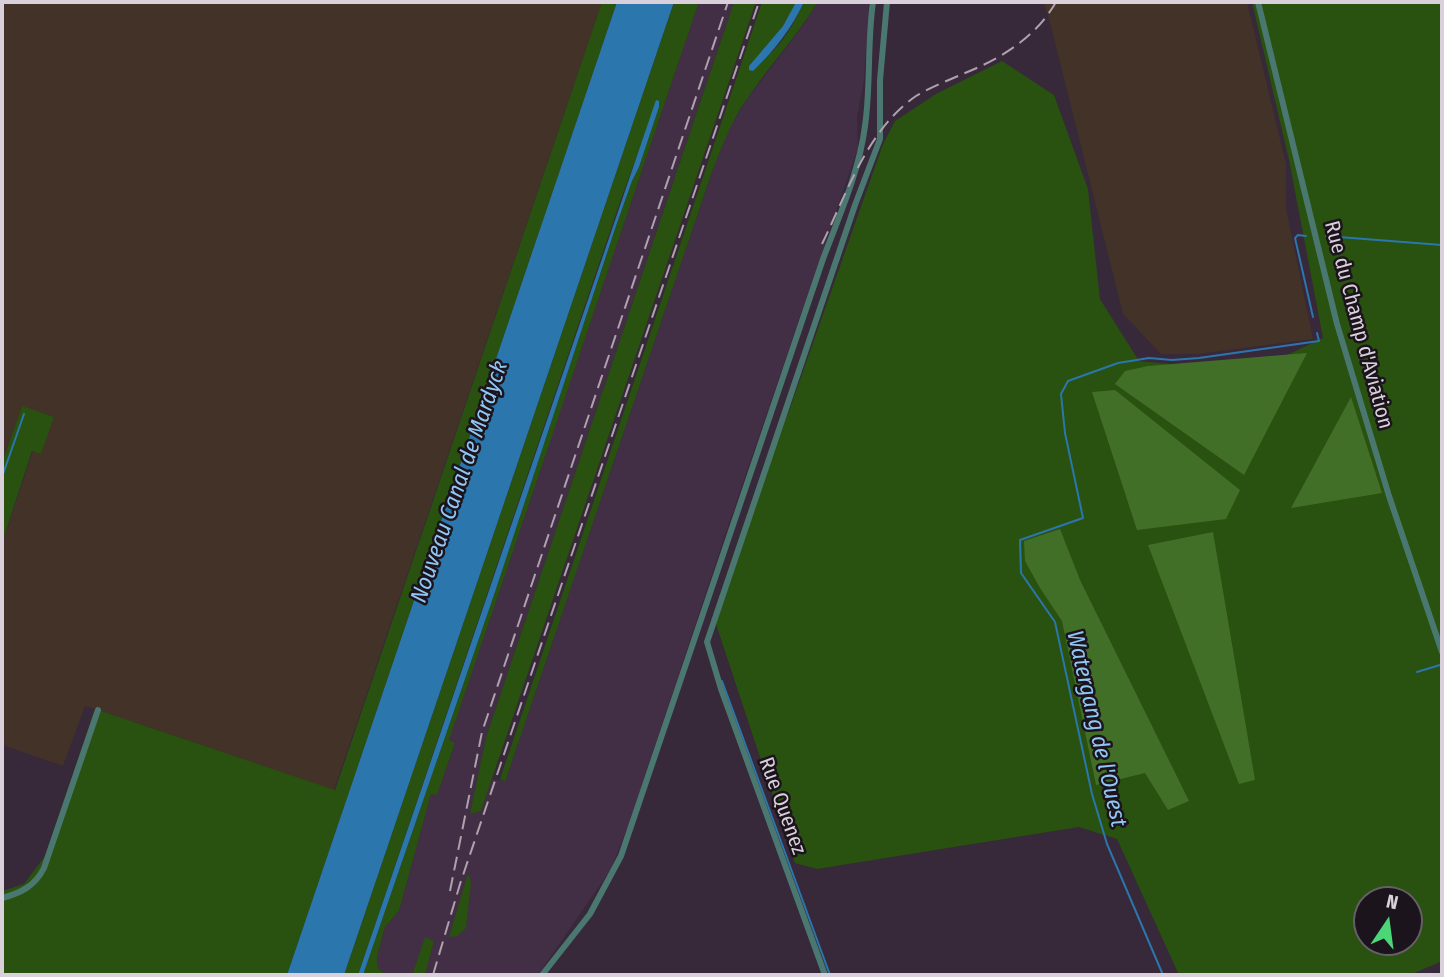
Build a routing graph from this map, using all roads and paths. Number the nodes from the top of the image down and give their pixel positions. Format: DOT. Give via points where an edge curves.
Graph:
graph roads {
  1 [pos="873,2"];
  2 [pos="887,2"];
  3 [pos="1258,2"];
  4 [pos="1442,652"];
  5 [pos="98,710"];
  6 [pos="2,898"];
  7 [pos="542,975"];
  8 [pos="825,975"];
  1 -- 7 [label="street" via="865,127 844,206 621,856 593,910"];
  2 -- 8 [label="street, Rue Quenez" via="879,142 707,638"];
  3 -- 4 [label="street, Rue du Champ d'Aviation" via="1337,324"];
  5 -- 6 [label="street" via="42,873 28,888"];
}
